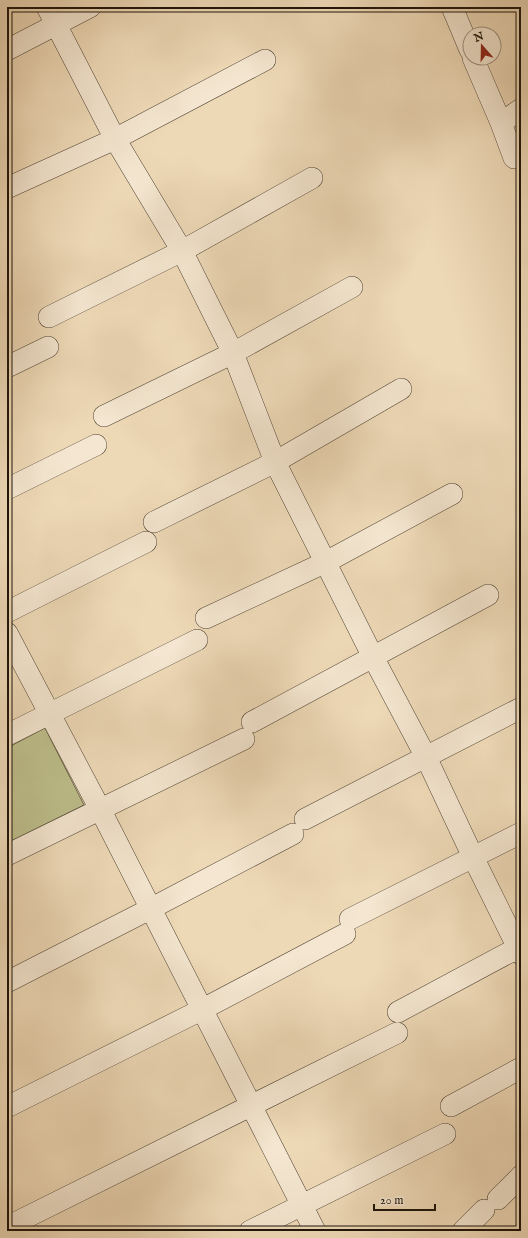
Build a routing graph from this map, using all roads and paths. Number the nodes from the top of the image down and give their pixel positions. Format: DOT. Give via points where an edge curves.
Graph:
graph roads {
  1 [pos="90,7"];
  2 [pos="452,7"];
  3 [pos="51,16"];
  4 [pos="462,31"];
  5 [pos="7,50"];
  6 [pos="265,60"];
  7 [pos="476,66"];
  8 [pos="521,109"];
  9 [pos="501,123"];
  10 [pos="114,139"];
  11 [pos="514,158"];
  12 [pos="312,178"];
  13 [pos="7,188"];
  14 [pos="182,251"];
  15 [pos="352,287"];
  16 [pos="49,317"];
  17 [pos="48,347"];
  18 [pos="233,353"];
  19 [pos="7,367"];
  20 [pos="401,389"];
  21 [pos="104,416"];
  22 [pos="96,445"];
  23 [pos="275,462"];
  24 [pos="7,489"];
  25 [pos="452,494"];
  26 [pos="154,522"];
  27 [pos="146,542"];
  28 [pos="326,562"];
  29 [pos="488,595"];
  30 [pos="7,612"];
  31 [pos="206,618"];
  32 [pos="7,633"];
  33 [pos="197,640"];
  34 [pos="373,657"];
  35 [pos="521,708"];
  36 [pos="50,714"];
  37 [pos="7,735"];
  38 [pos="426,757"];
  39 [pos="100,809"];
  40 [pos="521,833"];
  41 [pos="7,855"];
  42 [pos="473,857"];
  43 [pos="150,909"];
  44 [pos="520,949"];
  45 [pos="7,982"];
  46 [pos="202,1009"];
  47 [pos="398,1012"];
  48 [pos="396,1033"];
  49 [pos="521,1068"];
  50 [pos="251,1106"];
  51 [pos="451,1106"];
  52 [pos="7,1107"];
  53 [pos="445,1134"];
  54 [pos="521,1176"];
  55 [pos="302,1205"];
  56 [pos="7,1228"];
  57 [pos="250,1231"];
  58 [pos="315,1231"];
  59 [pos="463,1231"];
  1 -- 3 [label="street"];
  2 -- 4 [label="street"];
  3 -- 5 [label="street"];
  3 -- 10 [label="street"];
  6 -- 10 [label="street"];
  7 -- 9 [label="street"];
  8 -- 9 [label="street"];
  9 -- 11 [label="street"];
  10 -- 13 [label="street"];
  10 -- 14 [label="street"];
  12 -- 14 [label="street"];
  14 -- 16 [label="street"];
  14 -- 18 [label="street"];
  15 -- 18 [label="street"];
  17 -- 19 [label="street"];
  18 -- 21 [label="street"];
  18 -- 23 [label="street"];
  20 -- 23 [label="street"];
  22 -- 24 [label="street"];
  23 -- 26 [label="street"];
  23 -- 28 [label="street"];
  25 -- 28 [label="street"];
  27 -- 30 [label="street"];
  28 -- 31 [label="street"];
  28 -- 34 [label="street"];
  29 -- 34 [label="street"];
  32 -- 36 [label="street"];
  33 -- 36 [label="street"];
  34 -- 38 [label="street"];
  34 -- 39 [label="street" via="248,730"];
  35 -- 38 [label="street"];
  36 -- 37 [label="street"];
  36 -- 39 [label="street"];
  38 -- 42 [label="street"];
  38 -- 43 [label="street"];
  39 -- 41 [label="street"];
  39 -- 43 [label="street"];
  40 -- 42 [label="street"];
  42 -- 44 [label="street"];
  42 -- 46 [label="street"];
  43 -- 45 [label="street"];
  43 -- 46 [label="street"];
  44 -- 47 [label="street"];
  46 -- 50 [label="street"];
  46 -- 52 [label="street"];
  48 -- 50 [label="street"];
  49 -- 51 [label="street"];
  50 -- 55 [label="street"];
  50 -- 56 [label="street"];
  53 -- 55 [label="street"];
  54 -- 59 [label="street"];
  55 -- 57 [label="street"];
  55 -- 58 [label="street"];
}
